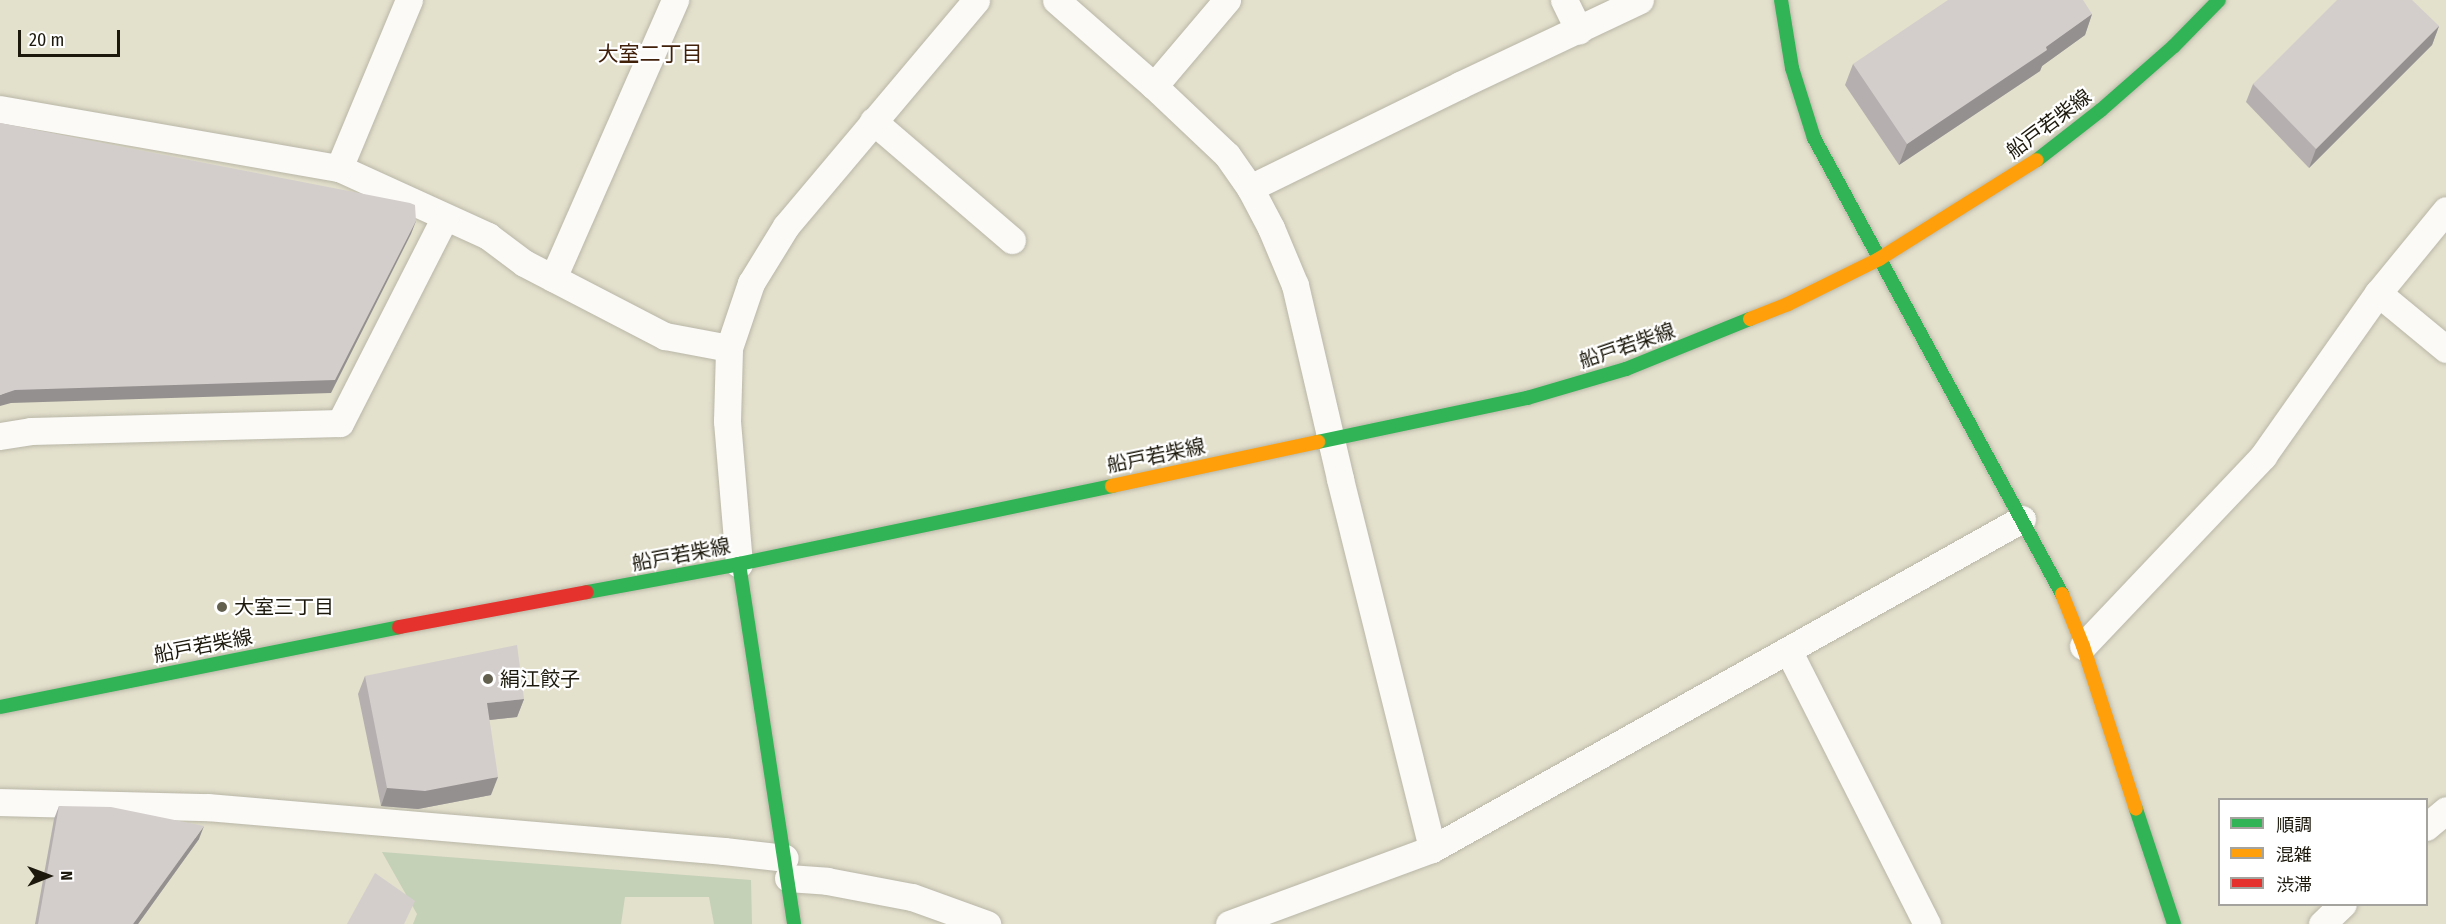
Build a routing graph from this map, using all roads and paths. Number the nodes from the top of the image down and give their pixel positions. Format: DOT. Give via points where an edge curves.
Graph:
graph roads {
  1 [pos="409,0"];
  2 [pos="675,0"];
  3 [pos="976,0"];
  4 [pos="1056,0"];
  5 [pos="1227,0"];
  6 [pos="1564,0"];
  7 [pos="1640,0"];
  8 [pos="1781,0"];
  9 [pos="2219,0"];
  10 [pos="1579,31"];
  11 [pos="1154,86"];
  12 [pos="0,109"];
  13 [pos="873,121"];
  14 [pos="339,168"];
  15 [pos="1250,188"];
  16 [pos="2446,210"];
  17 [pos="446,218"];
  18 [pos="1012,240"];
  19 [pos="1879,259"];
  20 [pos="554,278"];
  21 [pos="2378,293"];
  22 [pos="729,348"];
  23 [pos="2446,349"];
  24 [pos="0,436"];
  25 [pos="1330,440"];
  26 [pos="2022,519"];
  27 [pos="739,564"];
  28 [pos="2083,646"];
  29 [pos="1789,652"];
  30 [pos="0,707"];
  31 [pos="0,802"];
  32 [pos="2446,810"];
  33 [pos="2428,826"];
  34 [pos="1432,849"];
  35 [pos="787,868"];
  36 [pos="2341,906"];
  37 [pos="794,924"];
  38 [pos="987,924"];
  39 [pos="1229,924"];
  40 [pos="1927,924"];
  41 [pos="2174,924"];
  42 [pos="2322,924"];
  1 -- 14 [label="street"];
  2 -- 20 [label="street"];
  3 -- 13 [label="street"];
  4 -- 11 [label="street"];
  5 -- 11 [label="street"];
  6 -- 10 [label="street"];
  7 -- 10 [label="street"];
  8 -- 19 [label="street" via="1792,68 1814,138"];
  9 -- 19 [label="street, 船戸若柴線" via="2174,46 2040,157"];
  10 -- 15 [label="street"];
  11 -- 15 [label="street" via="1227,155"];
  12 -- 14 [label="street"];
  13 -- 18 [label="street"];
  13 -- 22 [label="street" via="786,226 751,283"];
  14 -- 17 [label="street"];
  15 -- 25 [label="street" via="1295,285"];
  16 -- 21 [label="street"];
  17 -- 20 [label="street" via="488,236 524,263"];
  17 -- 24 [label="street" via="340,423 31,431"];
  19 -- 25 [label="street, 船戸若柴線" via="1778,308 1626,369 1527,398"];
  19 -- 26 [label="street"];
  20 -- 22 [label="street" via="665,336"];
  21 -- 23 [label="street"];
  21 -- 28 [label="street" via="2263,456"];
  22 -- 27 [label="street" via="727,421"];
  25 -- 27 [label="street, 船戸若柴線"];
  25 -- 34 [label="street"];
  26 -- 28 [label="street" via="2065,601"];
  26 -- 29 [label="street"];
  27 -- 30 [label="street, 船戸若柴線" via="401,626"];
  27 -- 35 [label="street"];
  28 -- 41 [label="street"];
  29 -- 34 [label="street"];
  29 -- 40 [label="street"];
  31 -- 35 [label="street" via="207,807 724,851"];
  32 -- 33 [label="street"];
  34 -- 39 [label="street"];
  35 -- 37 [label="street"];
  35 -- 38 [label="street" via="827,881 912,897"];
  36 -- 42 [label="street"];
}
